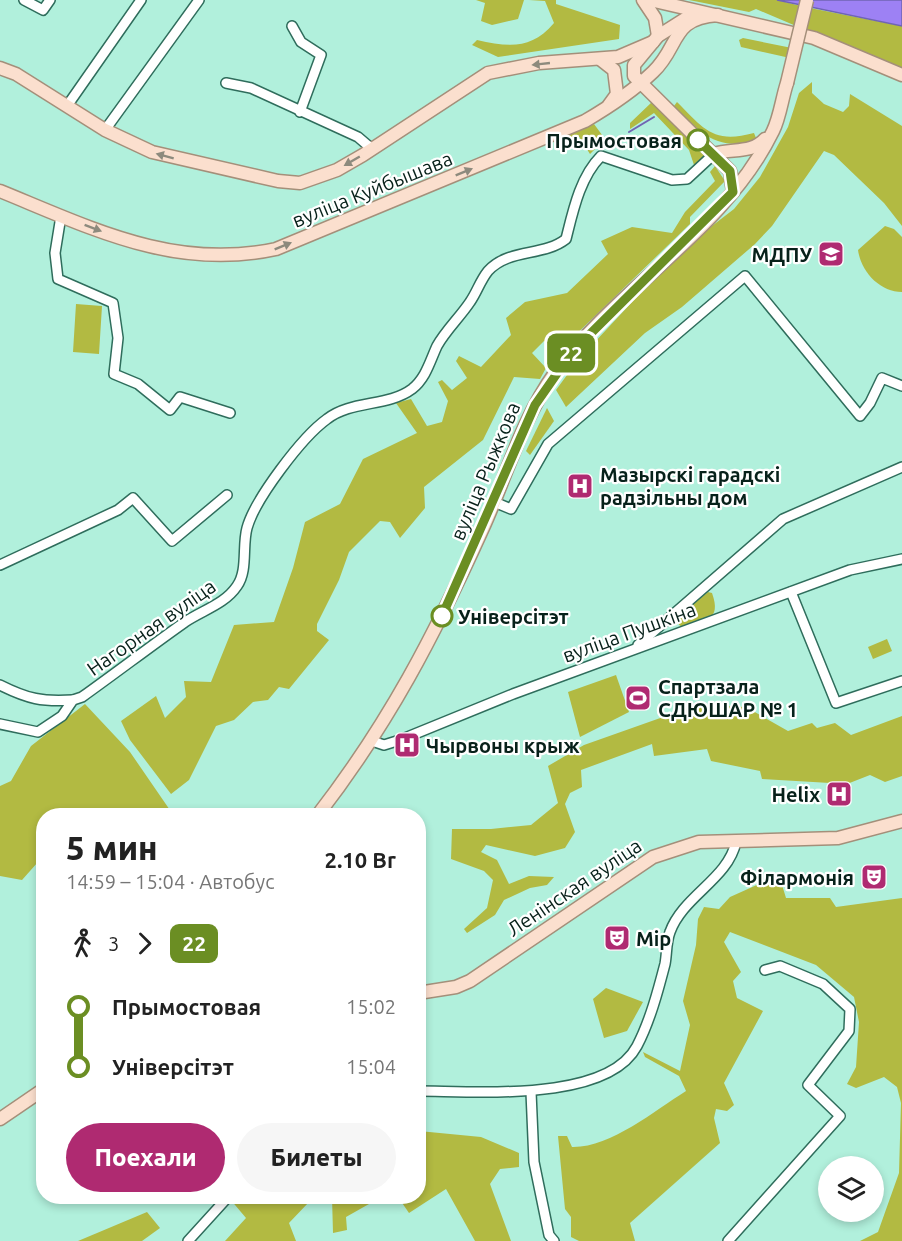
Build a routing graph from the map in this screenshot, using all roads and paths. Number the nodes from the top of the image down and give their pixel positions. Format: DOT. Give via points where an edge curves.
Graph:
graph roads {
  1 [pos="24,0"];
  2 [pos="50,0"];
  3 [pos="141,0"];
  4 [pos="199,0"];
  5 [pos="643,0"];
  6 [pos="650,0"];
  7 [pos="807,0"];
  8 [pos="670,5"];
  9 [pos="718,15"];
  10 [pos="292,26"];
  11 [pos="677,27"];
  12 [pos="656,39"];
  13 [pos="640,58"];
  14 [pos="600,59"];
  15 [pos="0,68"];
  16 [pos="656,70"];
  17 [pos="902,75"];
  18 [pos="637,80"];
  19 [pos="226,83"];
  20 [pos="655,98"];
  21 [pos="67,106"];
  22 [pos="608,108"];
  23 [pos="300,112"];
  24 [pos="105,130"];
  25 [pos="774,130"];
  26 [pos="372,149"];
  27 [pos="720,152"];
  28 [pos="747,174"];
  29 [pos="0,191"];
  30 [pos="733,192"];
  31 [pos="62,216"];
  32 [pos="902,386"];
  33 [pos="230,413"];
  34 [pos="902,467"];
  35 [pos="227,495"];
  36 [pos="494,502"];
  37 [pos="902,559"];
  38 [pos="0,565"];
  39 [pos="791,592"];
  40 [pos="634,649"];
  41 [pos="902,681"];
  42 [pos="0,685"];
  43 [pos="73,700"];
  44 [pos="0,724"];
  45 [pos="372,741"];
  46 [pos="323,808"];
  47 [pos="902,821"];
  48 [pos="736,842"];
  49 [pos="765,970"];
  50 [pos="426,992"];
  51 [pos="426,1092"];
  52 [pos="531,1092"];
  53 [pos="36,1094"];
  54 [pos="0,1119"];
  55 [pos="222,1204"];
  56 [pos="188,1241"];
  57 [pos="554,1241"];
  58 [pos="728,1241"];
  1 -- 2 [label="street" via="43,10"];
  3 -- 21 [label="street"];
  4 -- 24 [label="street"];
  5 -- 12 [label="main road" via="655,18"];
  6 -- 8 [label="main road"];
  7 -- 25 [label="main road, вуліца Рыжкова, bridge"];
  8 -- 9 [label="main road"];
  8 -- 11 [label="main road"];
  9 -- 11 [label="main road" via="700,13"];
  9 -- 17 [label="main road" via="814,38"];
  10 -- 23 [label="street" via="302,42 321,55"];
  11 -- 12 [label="main road"];
  11 -- 16 [label="main road, вуліца Куйбышава"];
  12 -- 13 [label="main road"];
  12 -- 14 [label="main road" via="618,57"];
  13 -- 16 [label="street" via="646,56"];
  13 -- 18 [label="main road" via="634,65"];
  14 -- 18 [label="main road"];
  14 -- 22 [label="main road" via="614,70 616,80 616,94"];
  14 -- 26 [label="main road, one-way" via="539,63 488,73"];
  15 -- 21 [label="main road"];
  16 -- 18 [label="main road, вуліца Куйбышава"];
  16 -- 20 [label="main road"];
  18 -- 20 [label="main road"];
  18 -- 22 [label="main road, вуліца Куйбышава"];
  19 -- 23 [label="street" via="251,87"];
  20 -- 22 [label="main road" via="639,96"];
  20 -- 27 [label="main road"];
  21 -- 24 [label="main road"];
  31 -- 22 [label="main road, вуліца Куйбышава, one-way" via="130,243 176,253 251,255 276,249 513,153"];
  23 -- 26 [label="street" via="358,137"];
  26 -- 24 [label="main road, one-way" via="337,170 300,183 152,152"];
  25 -- 27 [label="main road" via="760,145"];
  25 -- 28 [label="main road, вуліца Рыжкова"];
  27 -- 28 [label="main road" via="743,158"];
  27 -- 30 [label="main road" via="730,171"];
  27 -- 43 [label="street, Нагорная вуліца" via="687,179 672,180 601,156 586,175 566,239 557,247 519,253 490,269 413,388 327,418 279,471 255,507 247,530 239,584 228,597"];
  28 -- 30 [label="main road, вуліца Рыжкова"];
  29 -- 31 [label="main road, вуліца Куйбышава"];
  30 -- 36 [label="main road, вуліца Рыжкова" via="555,373 535,405"];
  31 -- 33 [label="street" via="55,253 58,279 113,303 118,338 114,374 138,384 170,410 180,398"];
  32 -- 36 [label="street" via="882,378 860,416 745,276 548,444 512,509"];
  34 -- 40 [label="street" via="783,519"];
  35 -- 38 [label="street" via="172,540 133,498 118,510"];
  36 -- 45 [label="main road, вуліца Рыжкова" via="430,641"];
  37 -- 39 [label="street, вуліца Пушкіна" via="850,570"];
  39 -- 40 [label="street, вуліца Пушкіна"];
  39 -- 41 [label="street" via="836,703"];
  40 -- 45 [label="street, вуліца Пушкіна" via="400,740 384,745"];
  42 -- 43 [label="street, Нагорная вуліца" via="26,698"];
  43 -- 44 [label="street, Нагорная вуліца" via="62,716 38,732"];
  45 -- 46 [label="main road, вуліца Рыжкова"];
  47 -- 48 [label="main road, Ленінская вуліца" via="838,838"];
  48 -- 50 [label="main road, Ленінская вуліца" via="699,842 653,857 470,981"];
  48 -- 52 [label="street" via="729,862 697,893 670,932 649,1018 631,1057 609,1072 578,1083"];
  49 -- 58 [label="street" via="780,966 823,984 850,1009 849,1031 808,1085 840,1116"];
  51 -- 52 [label="street"];
  52 -- 57 [label="street" via="534,1162 549,1235"];
  53 -- 54 [label="main road"];
  55 -- 56 [label="street"];
}
